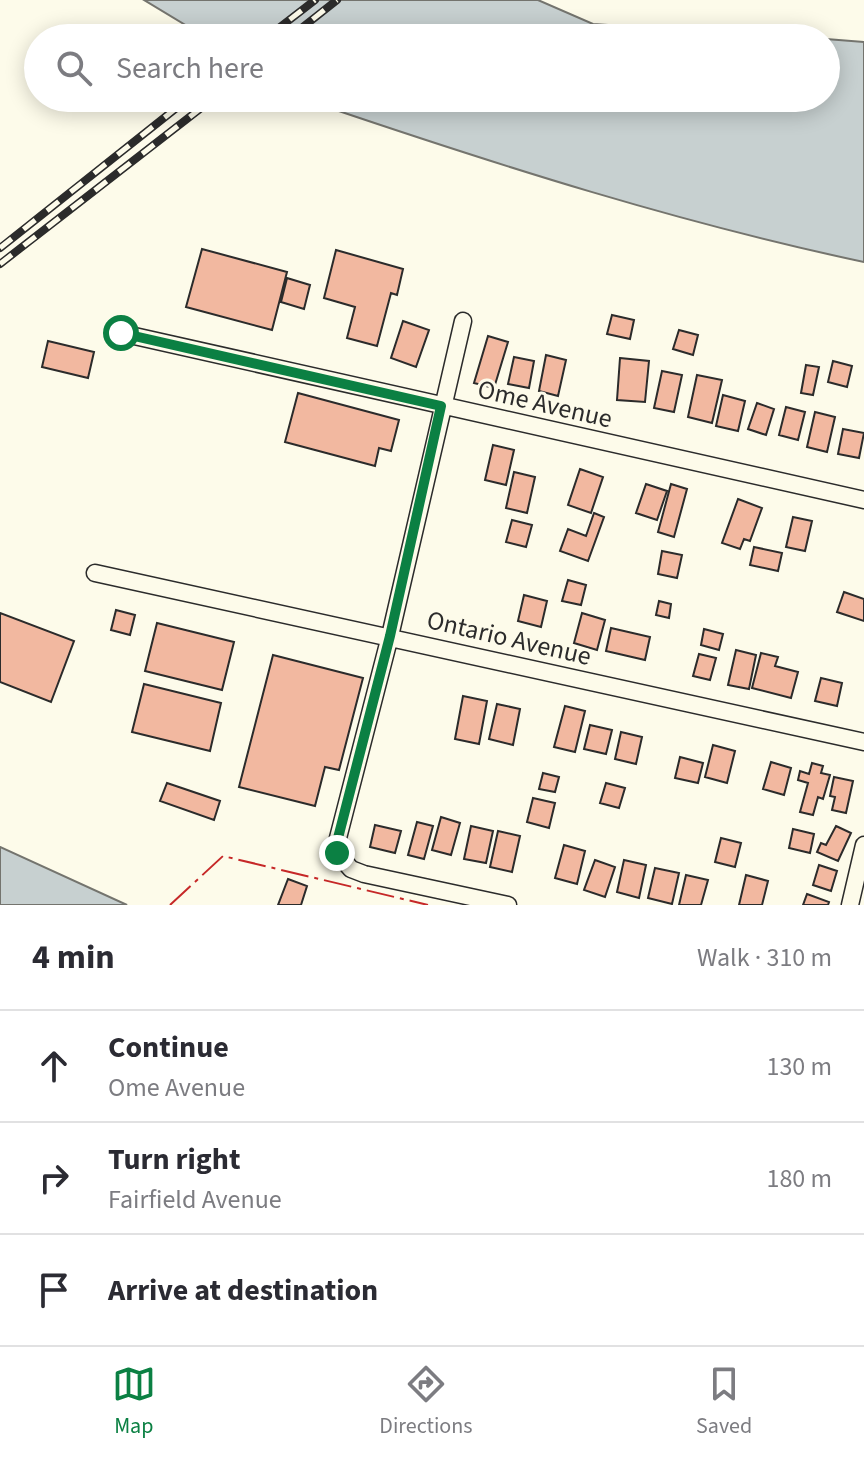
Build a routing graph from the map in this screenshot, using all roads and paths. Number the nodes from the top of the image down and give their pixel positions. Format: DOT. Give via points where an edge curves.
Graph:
graph roads {
  1 [pos="463,321"];
  2 [pos="121,333"];
  3 [pos="441,406"];
  4 [pos="864,500"];
  5 [pos="95,573"];
  6 [pos="390,636"];
  7 [pos="864,742"];
  8 [pos="864,845"];
  9 [pos="508,905"];
  10 [pos="850,905"];
  1 -- 3 [label="street"];
  2 -- 3 [label="street, Ome Avenue"];
  3 -- 4 [label="street, Ome Avenue"];
  3 -- 6 [label="street"];
  5 -- 6 [label="street, Ontario Avenue"];
  6 -- 7 [label="street, Ontario Avenue"];
  6 -- 9 [label="street" via="337,853 351,869 364,874"];
  8 -- 10 [label="street"];
}
